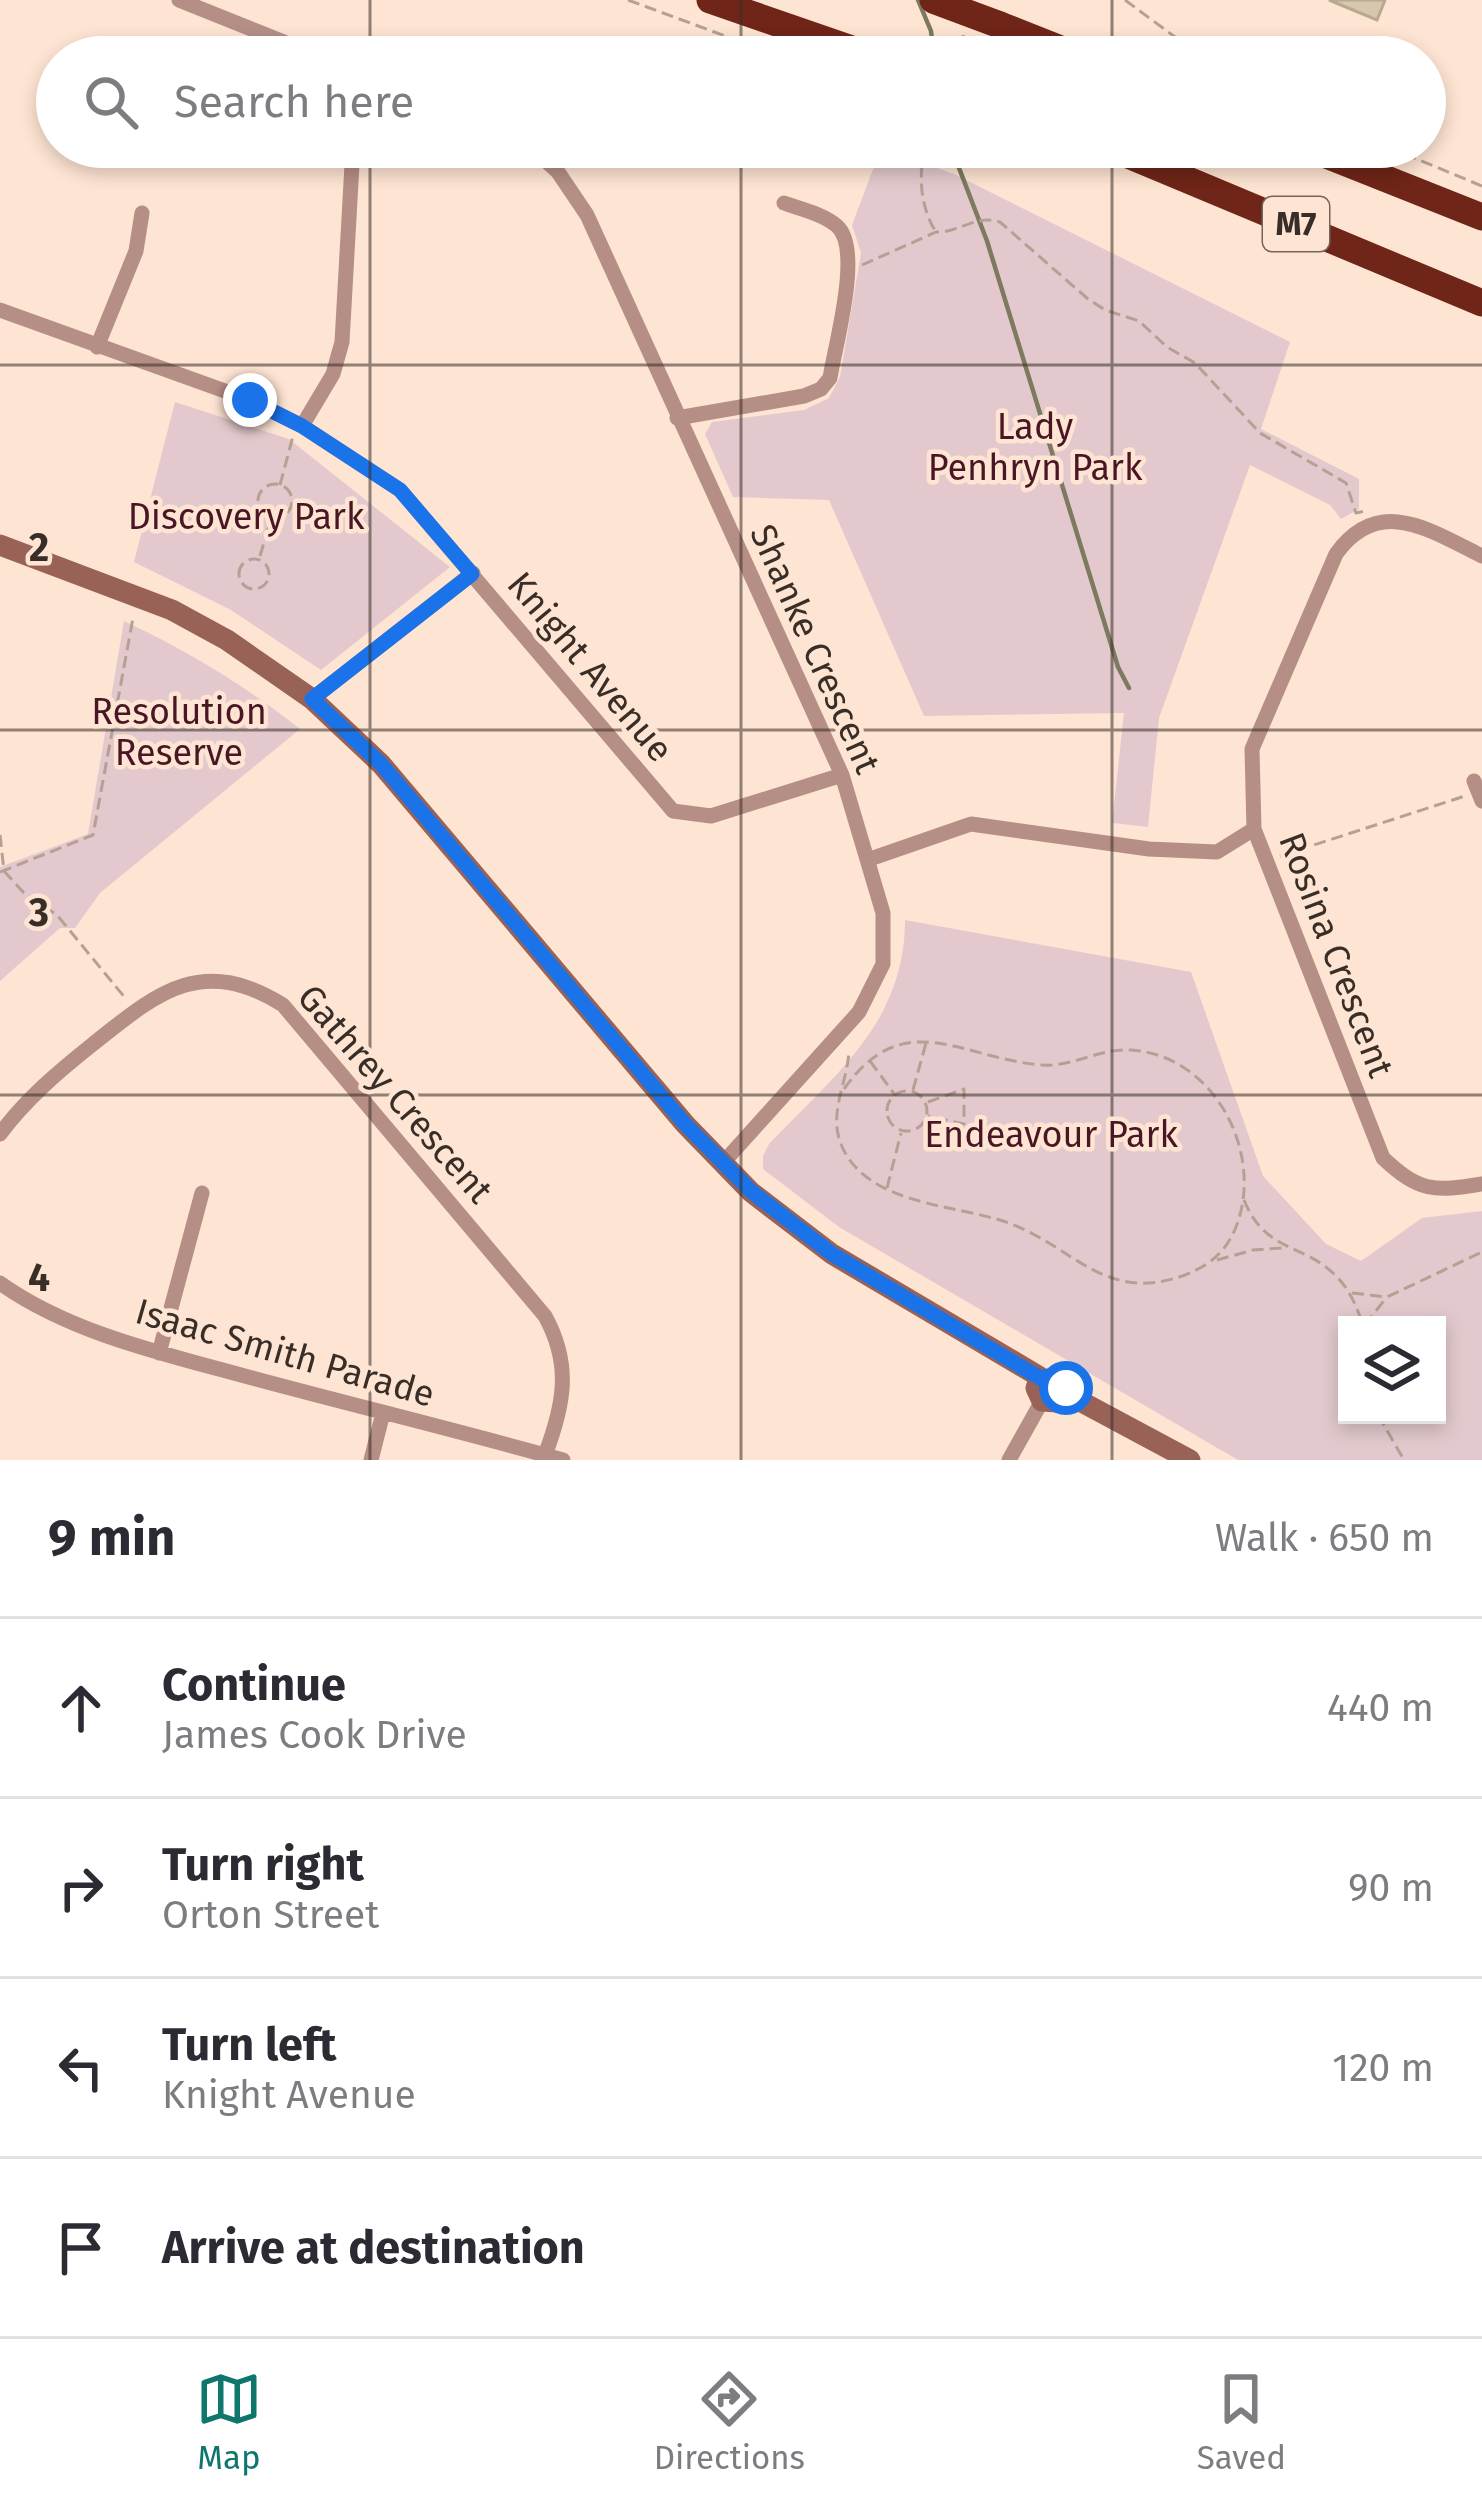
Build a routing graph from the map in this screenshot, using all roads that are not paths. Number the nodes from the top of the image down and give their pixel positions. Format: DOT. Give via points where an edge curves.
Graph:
graph roads {
  1 [pos="179,0"];
  2 [pos="710,0"];
  3 [pos="933,0"];
  4 [pos="269,36"];
  5 [pos="814,36"];
  6 [pos="1028,36"];
  7 [pos="352,168"];
  8 [pos="554,168"];
  9 [pos="1159,168"];
  10 [pos="1359,168"];
  11 [pos="784,202"];
  12 [pos="142,213"];
  13 [pos="1482,217"];
  14 [pos="1475,301"];
  15 [pos="0,310"];
  16 [pos="98,347"];
  17 [pos="676,418"];
  18 [pos="299,424"];
  19 [pos="0,544"];
  20 [pos="1482,556"];
  21 [pos="472,574"];
  22 [pos="312,699"];
  23 [pos="842,775"];
  24 [pos="1474,781"];
  25 [pos="1482,801"];
  26 [pos="1254,829"];
  27 [pos="870,860"];
  28 [pos="0,1134"];
  29 [pos="722,1164"];
  30 [pos="1482,1184"];
  31 [pos="202,1193"];
  32 [pos="0,1283"];
  33 [pos="159,1353"];
  34 [pos="1040,1378"];
  35 [pos="1065,1393"];
  36 [pos="1042,1401"];
  37 [pos="383,1413"];
  38 [pos="545,1455"];
  39 [pos="371,1460"];
  40 [pos="563,1460"];
  41 [pos="1009,1460"];
  42 [pos="1190,1460"];
  1 -- 4 [label="street"];
  2 -- 5 [label="highway"];
  3 -- 6 [label="highway, bridge"];
  7 -- 18 [label="street" via="342,342 333,374"];
  8 -- 17 [label="street, Shanke Crescent" via="587,214"];
  9 -- 14 [label="highway, M7"];
  10 -- 13 [label="highway, M7"];
  11 -- 17 [label="street" via="840,228 848,241 830,378 804,397"];
  12 -- 16 [label="street" via="136,251"];
  15 -- 16 [label="street, Knight Avenue"];
  16 -- 18 [label="street, Knight Avenue"];
  17 -- 23 [label="street, Shanke Crescent"];
  18 -- 21 [label="street, Knight Avenue" via="400,490"];
  19 -- 22 [label="street" via="186,617"];
  20 -- 26 [label="street, Rosina Crescent" via="1404,521 1371,524 1336,554 1252,749"];
  21 -- 22 [label="street"];
  21 -- 23 [label="street, Knight Avenue" via="673,811 711,816"];
  22 -- 29 [label="street" via="381,764"];
  23 -- 27 [label="street, Shanke Crescent"];
  24 -- 25 [label="street"];
  26 -- 27 [label="street" via="1217,852 971,824"];
  26 -- 30 [label="street, Rosina Crescent" via="1383,1158 1409,1183 1441,1191"];
  27 -- 29 [label="street, Shanke Crescent" via="883,913 883,964 860,1012"];
  28 -- 38 [label="street, Gathrey Crescent" via="57,1072 164,990 203,982 284,1005 545,1316 565,1384"];
  29 -- 34 [label="street" via="832,1254"];
  31 -- 33 [label="street"];
  32 -- 33 [label="street, Isaac Smith Parade"];
  33 -- 37 [label="street, Isaac Smith Parade"];
  34 -- 35 [label="street" via="1057,1374"];
  34 -- 36 [label="street"];
  35 -- 36 [label="street"];
  35 -- 42 [label="street"];
  36 -- 41 [label="street"];
  37 -- 38 [label="street, Isaac Smith Parade"];
  37 -- 39 [label="street"];
  38 -- 40 [label="street, Isaac Smith Parade"];
}
